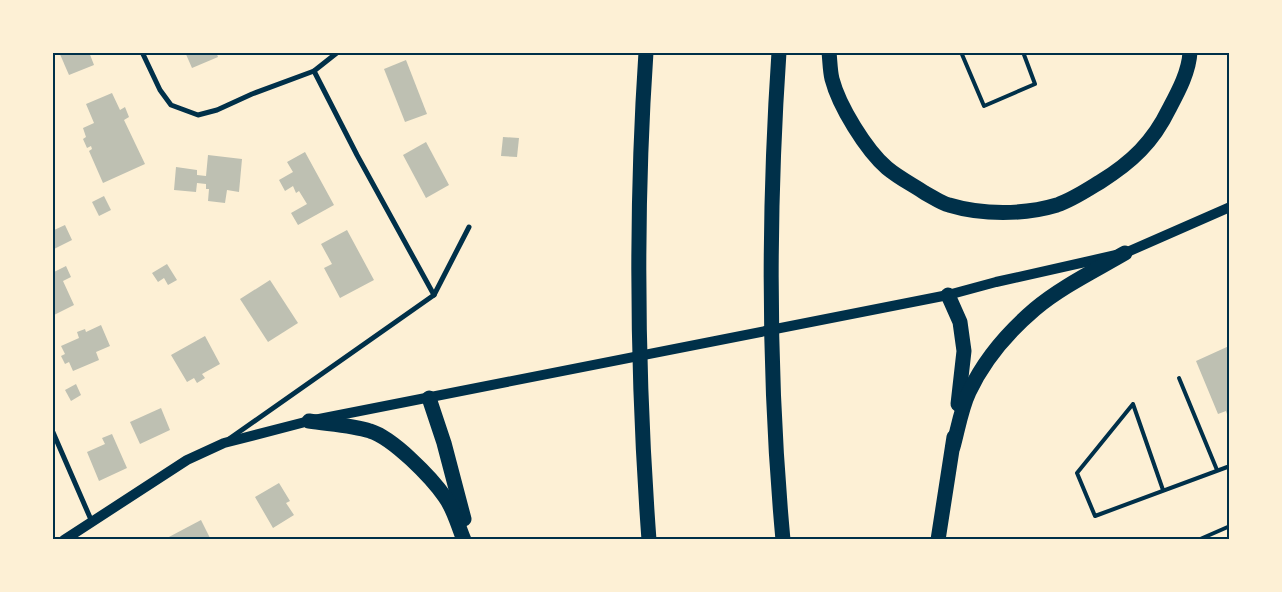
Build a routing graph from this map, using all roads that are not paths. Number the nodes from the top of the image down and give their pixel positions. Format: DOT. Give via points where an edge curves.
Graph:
graph roads {
  1 [pos="142,52"];
  2 [pos="338,52"];
  3 [pos="646,52"];
  4 [pos="779,52"];
  5 [pos="829,52"];
  6 [pos="961,52"];
  7 [pos="1023,52"];
  8 [pos="1190,52"];
  9 [pos="314,71"];
  10 [pos="1230,207"];
  11 [pos="469,227"];
  12 [pos="1125,253"];
  13 [pos="434,294"];
  14 [pos="948,294"];
  15 [pos="1179,378"];
  16 [pos="429,398"];
  17 [pos="309,421"];
  18 [pos="52,430"];
  19 [pos="224,443"];
  20 [pos="953,447"];
  21 [pos="1230,466"];
  22 [pos="1217,470"];
  23 [pos="1163,490"];
  24 [pos="92,522"];
  25 [pos="1230,526"];
  26 [pos="64,540"];
  27 [pos="464,540"];
  28 [pos="470,540"];
  29 [pos="649,540"];
  30 [pos="783,540"];
  31 [pos="938,540"];
  32 [pos="1198,540"];
  1 -- 9 [label="street" via="171,106 198,115"];
  2 -- 9 [label="street"];
  3 -- 29 [label="highway" via="638,246 640,399"];
  4 -- 30 [label="highway" via="772,300"];
  5 -- 8 [label="highway" via="832,79 845,111 887,168 947,205 981,212 1016,212 1058,205 1121,169 1144,148 1162,124 1175,98"];
  6 -- 7 [label="lane" via="984,106 1035,84"];
  9 -- 13 [label="street"];
  10 -- 12 [label="main road"];
  11 -- 13 [label="street"];
  12 -- 14 [label="main road"];
  12 -- 20 [label="highway" via="1036,308 999,345 968,393"];
  13 -- 19 [label="street"];
  14 -- 16 [label="main road"];
  14 -- 20 [label="highway" via="960,322 964,351"];
  15 -- 22 [label="lane"];
  16 -- 17 [label="main road"];
  16 -- 28 [label="highway"];
  17 -- 19 [label="main road"];
  17 -- 27 [label="highway" via="371,431 390,442 423,471 446,498"];
  18 -- 24 [label="street"];
  19 -- 24 [label="main road" via="187,460"];
  20 -- 31 [label="highway"];
  21 -- 22 [label="lane"];
  22 -- 23 [label="lane"];
  23 -- 23 [label="lane" via="1095,516 1077,473 1133,404"];
  24 -- 26 [label="main road"];
  25 -- 32 [label="lane"];
}
